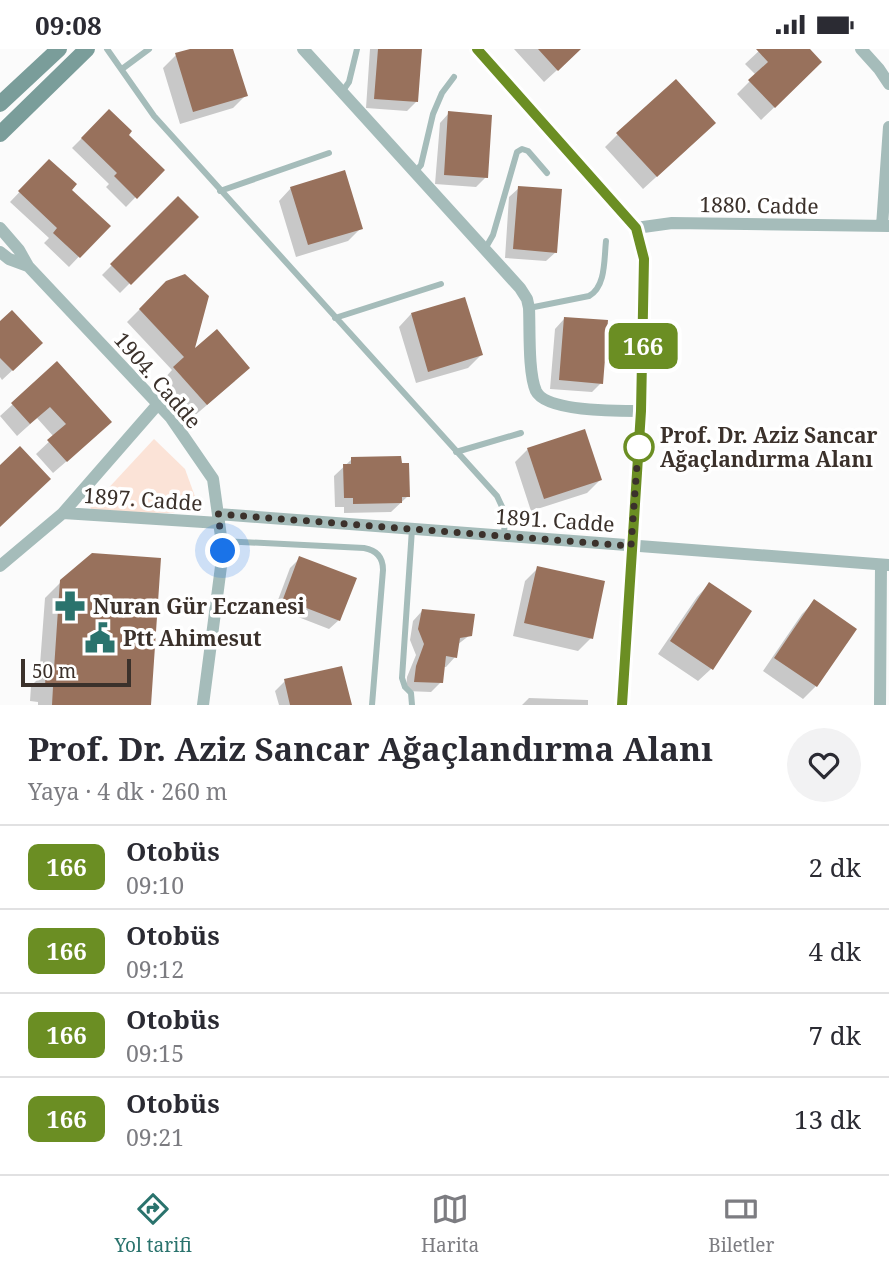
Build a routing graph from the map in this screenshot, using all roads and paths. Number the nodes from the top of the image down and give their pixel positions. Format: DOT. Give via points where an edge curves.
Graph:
graph roads {
  1 [pos="59,49"];
  2 [pos="87,49"];
  3 [pos="107,49"];
  4 [pos="149,49"];
  5 [pos="303,49"];
  6 [pos="357,49"];
  7 [pos="477,49"];
  8 [pos="861,49"];
  9 [pos="122,69"];
  10 [pos="454,77"];
  11 [pos="889,83"];
  12 [pos="342,92"];
  13 [pos="0,104"];
  14 [pos="889,127"];
  15 [pos="0,134"];
  16 [pos="329,153"];
  17 [pos="415,172"];
  18 [pos="547,173"];
  19 [pos="220,191"];
  20 [pos="885,226"];
  21 [pos="0,228"];
  22 [pos="636,228"];
  23 [pos="606,241"];
  24 [pos="485,249"];
  25 [pos="0,252"];
  26 [pos="28,266"];
  27 [pos="441,284"];
  28 [pos="529,308"];
  29 [pos="335,318"];
  30 [pos="158,404"];
  31 [pos="641,411"];
  32 [pos="521,433"];
  33 [pos="456,452"];
  34 [pos="63,513"];
  35 [pos="218,519"];
  36 [pos="412,529"];
  37 [pos="504,536"];
  38 [pos="221,541"];
  39 [pos="631,546"];
  40 [pos="885,565"];
  41 [pos="0,566"];
  42 [pos="203,705"];
  43 [pos="372,705"];
  44 [pos="412,705"];
  45 [pos="622,705"];
  46 [pos="880,705"];
  1 -- 13 [label="main road"];
  2 -- 15 [label="main road"];
  3 -- 9 [label="lane"];
  4 -- 9 [label="lane"];
  5 -- 12 [label="street"];
  6 -- 12 [label="lane"];
  7 -- 22 [label="street"];
  8 -- 11 [label="street"];
  9 -- 19 [label="lane" via="154,116"];
  10 -- 17 [label="lane" via="437,103 421,165"];
  12 -- 17 [label="street"];
  14 -- 20 [label="street"];
  16 -- 19 [label="lane"];
  17 -- 24 [label="street"];
  18 -- 24 [label="lane" via="528,151 517,152"];
  19 -- 29 [label="lane"];
  20 -- 22 [label="street, 1880. Cadde" via="672,223"];
  21 -- 26 [label="street, 1904. Cadde"];
  22 -- 31 [label="street" via="644,259"];
  23 -- 28 [label="lane" via="596,292"];
  24 -- 28 [label="street" via="520,288"];
  25 -- 26 [label="street, 1904. Cadde"];
  26 -- 30 [label="street, 1904. Cadde"];
  27 -- 29 [label="lane"];
  28 -- 31 [label="street" via="533,376 541,398 559,405"];
  29 -- 33 [label="lane"];
  30 -- 34 [label="street"];
  30 -- 35 [label="street, 1904. Cadde" via="213,479"];
  31 -- 39 [label="street"];
  32 -- 33 [label="lane"];
  33 -- 37 [label="lane" via="497,496 505,513"];
  34 -- 35 [label="street, 1897. Cadde"];
  34 -- 41 [label="street, 1897. Cadde"];
  35 -- 36 [label="street, 1891. Cadde"];
  35 -- 38 [label="street, 1904. Cadde"];
  36 -- 37 [label="street, 1891. Cadde"];
  36 -- 44 [label="lane" via="402,678 413,697"];
  37 -- 39 [label="street, 1891. Cadde"];
  38 -- 42 [label="street, 1904. Cadde"];
  38 -- 43 [label="lane" via="364,548 377,553 383,570"];
  39 -- 40 [label="street, 1891. Cadde"];
  39 -- 45 [label="street"];
  40 -- 46 [label="street"];
}
